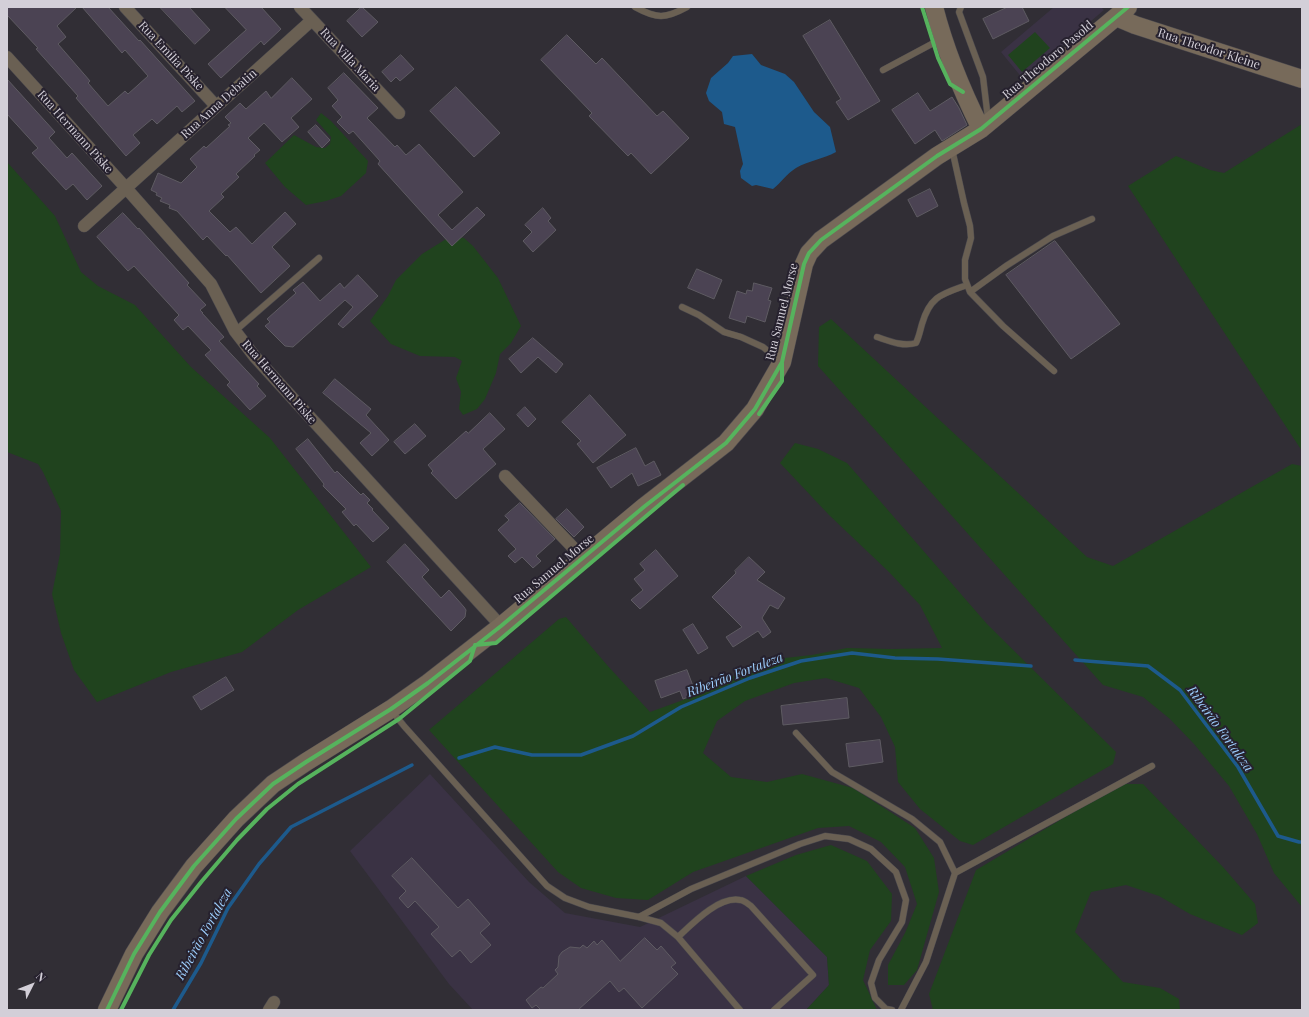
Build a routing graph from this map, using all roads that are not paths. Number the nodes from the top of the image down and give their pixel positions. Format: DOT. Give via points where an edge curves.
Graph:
graph roads {
  1 [pos="126,7"];
  2 [pos="300,7"];
  3 [pos="635,7"];
  4 [pos="687,7"];
  5 [pos="934,7"];
  6 [pos="961,7"];
  7 [pos="1122,12"];
  8 [pos="312,20"];
  9 [pos="942,38"];
  10 [pos="7,57"];
  11 [pos="883,70"];
  12 [pos="1302,80"];
  13 [pos="216,106"];
  14 [pos="399,113"];
  15 [pos="984,126"];
  16 [pos="952,147"];
  17 [pos="126,188"];
  18 [pos="1092,219"];
  19 [pos="84,226"];
  20 [pos="319,258"];
  21 [pos="967,285"];
  22 [pos="970,292"];
  23 [pos="682,306"];
  24 [pos="235,331"];
  25 [pos="877,337"];
  26 [pos="782,362"];
  27 [pos="1054,371"];
  28 [pos="505,476"];
  29 [pos="583,558"];
  30 [pos="501,626"];
  31 [pos="391,710"];
  32 [pos="796,733"];
  33 [pos="1152,766"];
  34 [pos="954,873"];
  35 [pos="639,917"];
  36 [pos="678,936"];
  37 [pos="107,1010"];
  38 [pos="740,1010"];
  39 [pos="774,1010"];
  40 [pos="892,1010"];
  41 [pos="901,1010"];
  1 -- 13 [label="street, Rua Emília Piske"];
  2 -- 8 [label="street, Rua Villa Maria"];
  3 -- 4 [label="lane" via="649,15 664,17"];
  5 -- 9 [label="street"];
  6 -- 15 [label="lane" via="959,12 983,77"];
  7 -- 12 [label="street, Rua Theodor Kleine" via="1135,25"];
  7 -- 15 [label="street, Rua Theodoro Pasold"];
  8 -- 13 [label="street, Rua Anna Debatin"];
  8 -- 14 [label="street, Rua Villa Maria"];
  9 -- 11 [label="lane"];
  9 -- 15 [label="street" via="963,92"];
  10 -- 17 [label="street, Rua Hermann Piske"];
  13 -- 17 [label="street, Rua Anna Debatin"];
  15 -- 16 [label="street, Rua Samuel Morse"];
  16 -- 21 [label="lane" via="970,226 971,238 965,260"];
  16 -- 26 [label="street, Rua Samuel Morse" via="821,240 808,253"];
  17 -- 19 [label="street, Rua Anna Debatin"];
  17 -- 24 [label="street, Rua Hermann Piske" via="211,284"];
  18 -- 22 [label="lane" via="1053,236"];
  20 -- 24 [label="lane"];
  21 -- 22 [label="lane"];
  21 -- 25 [label="lane" via="945,293 933,301 927,308 916,343 910,345"];
  22 -- 27 [label="lane" via="1003,326"];
  23 -- 26 [label="lane" via="724,332 741,336 763,347"];
  24 -- 30 [label="street, Rua Hermann Piske" via="255,357"];
  26 -- 29 [label="street, Rua Samuel Morse" via="755,409 726,442"];
  28 -- 29 [label="street"];
  29 -- 30 [label="street, Rua Samuel Morse"];
  30 -- 31 [label="street, Rua Samuel Morse"];
  31 -- 35 [label="lane" via="546,886 565,898 589,907"];
  31 -- 37 [label="street, Rua Samuel Morse" via="273,784 236,820 194,866 160,912 134,954"];
  32 -- 34 [label="lane" via="832,772 912,819 940,842"];
  33 -- 34 [label="lane"];
  34 -- 41 [label="lane" via="926,962"];
  35 -- 36 [label="lane" via="661,923"];
  35 -- 40 [label="lane" via="691,889 800,844 825,836 849,839 871,849 896,872 906,900 902,922 879,960 871,983 875,998 886,1009"];
  36 -- 38 [label="lane"];
  36 -- 39 [label="lane" via="708,911 727,900 741,900 751,906 813,975"];
}
